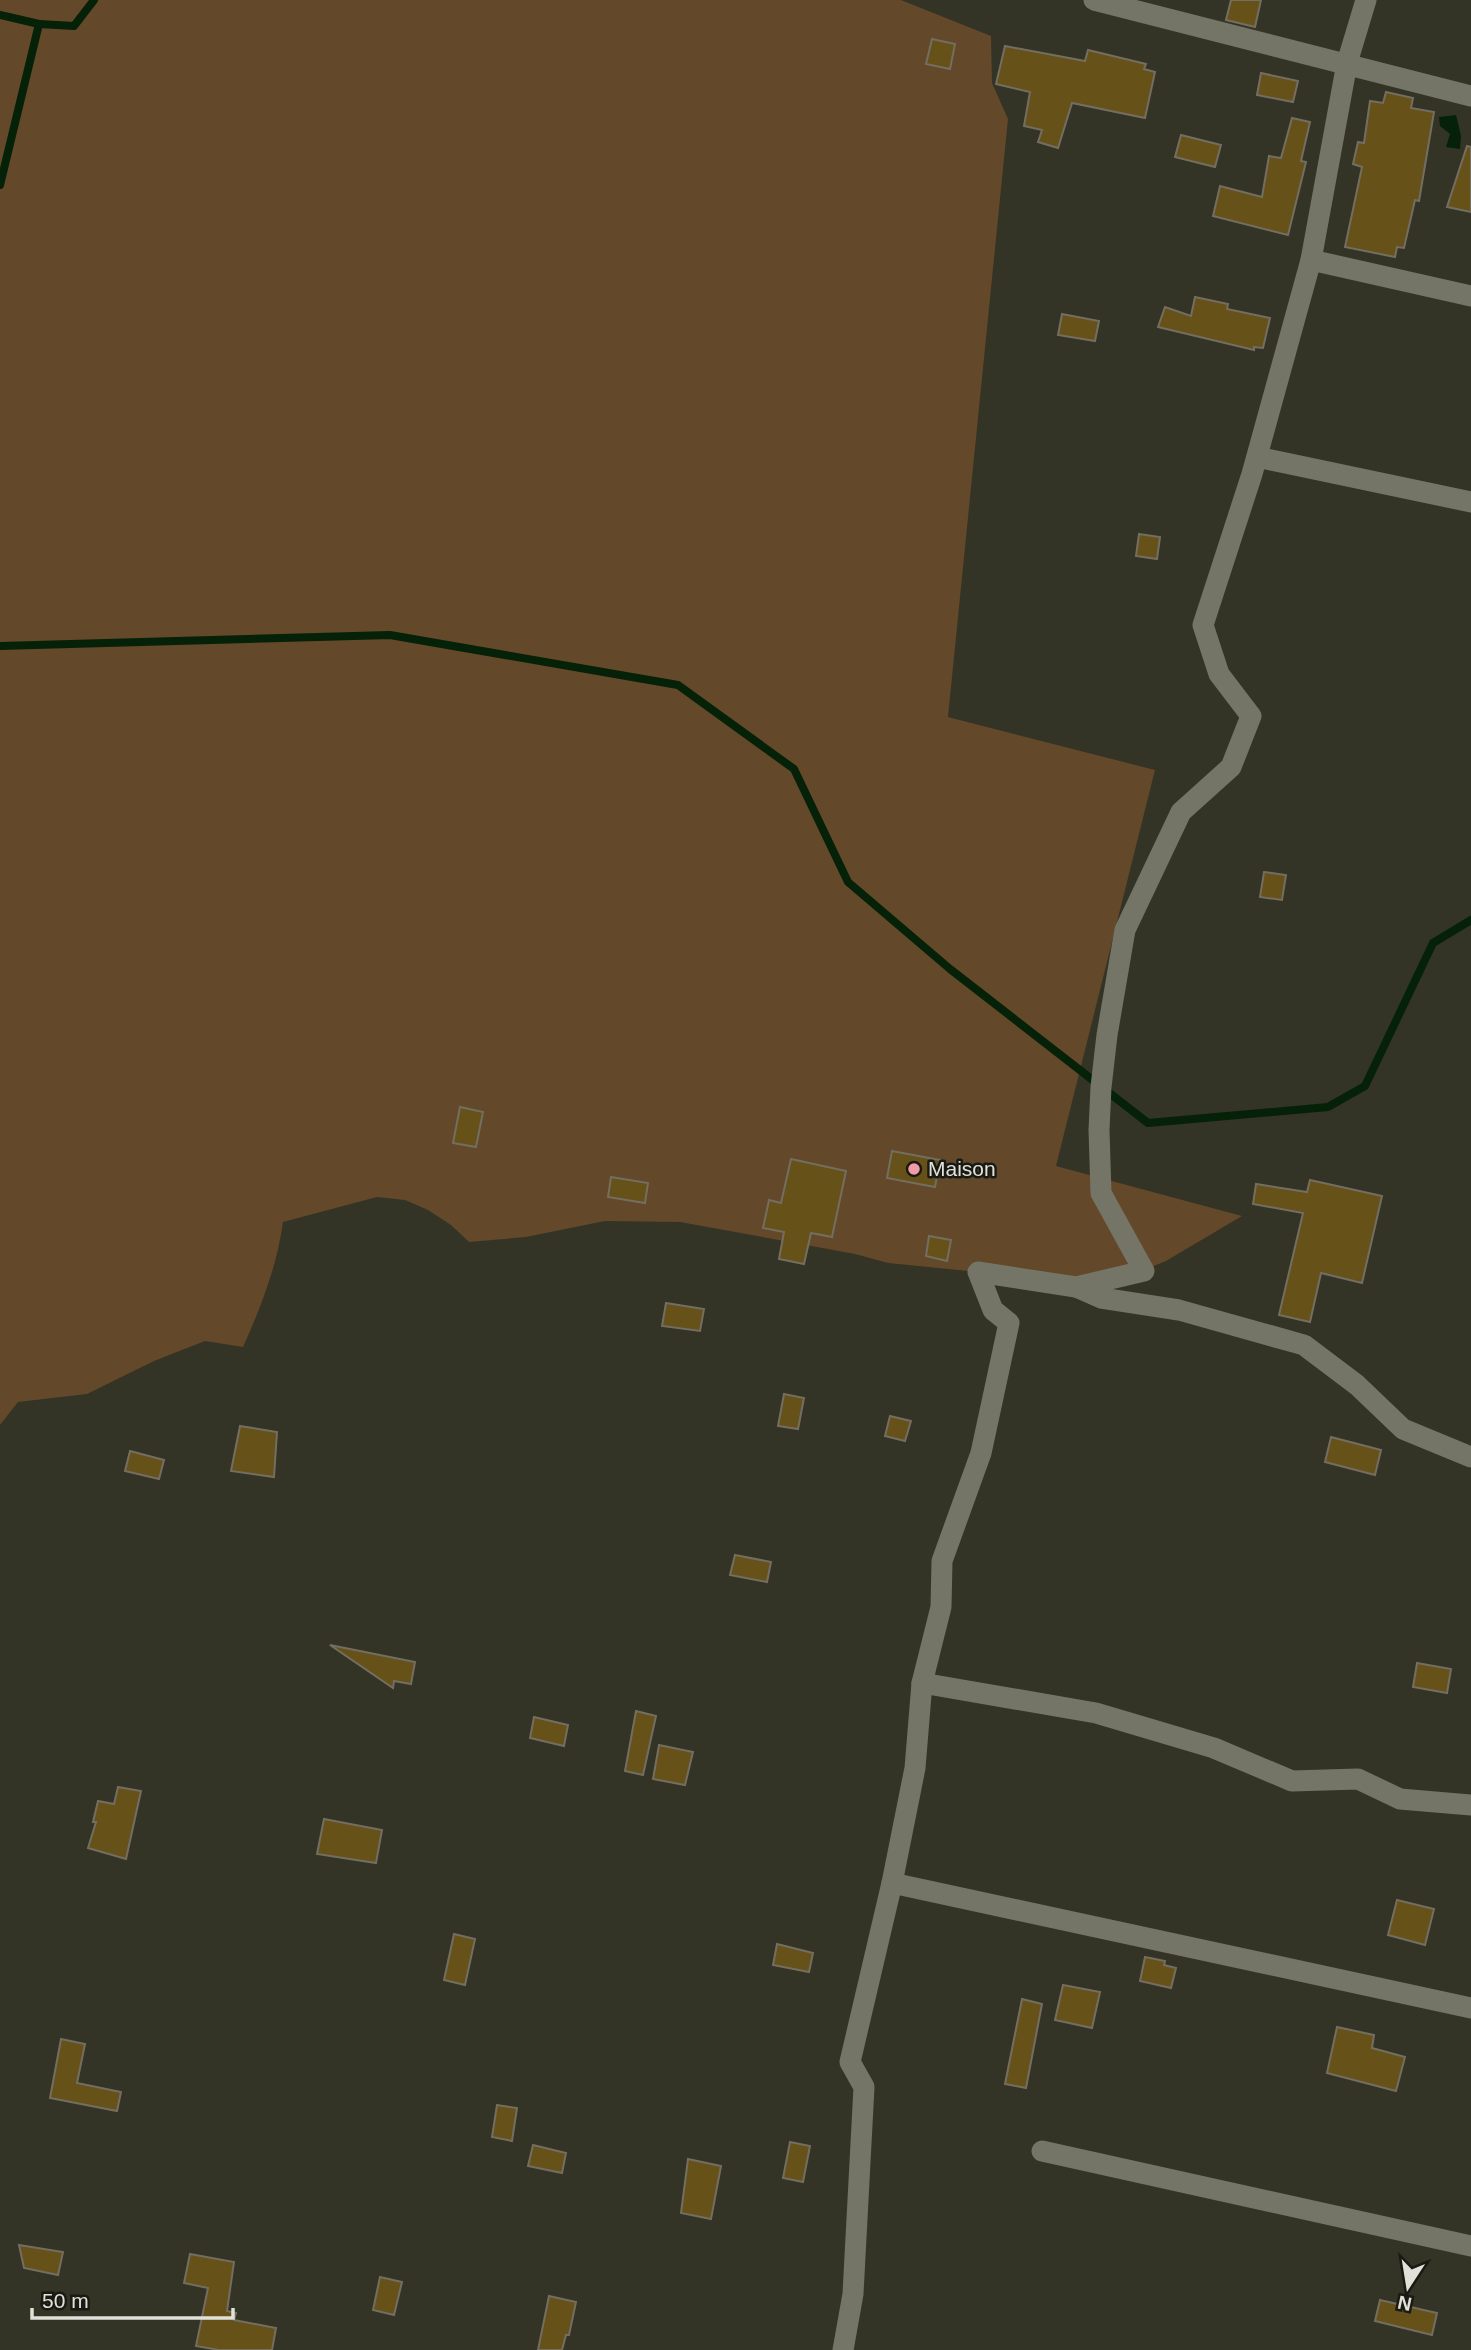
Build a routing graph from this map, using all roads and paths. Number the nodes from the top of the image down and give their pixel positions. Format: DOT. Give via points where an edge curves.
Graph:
graph roads {
  1 [pos="1094,0"];
  2 [pos="1366,0"];
  3 [pos="1347,62"];
  4 [pos="1471,96"];
  5 [pos="1311,260"];
  6 [pos="1471,296"];
  7 [pos="1257,457"];
  8 [pos="1471,502"];
  9 [pos="1076,1287"];
  10 [pos="1471,1457"];
  11 [pos="922,1683"];
  12 [pos="1471,1805"];
  13 [pos="892,1883"];
  14 [pos="1471,2008"];
  15 [pos="1042,2151"];
  16 [pos="1471,2246"];
  17 [pos="844,2350"];
  1 -- 3 [label="street"];
  2 -- 3 [label="street"];
  3 -- 4 [label="street"];
  3 -- 5 [label="street"];
  5 -- 6 [label="street"];
  5 -- 7 [label="street"];
  7 -- 8 [label="street"];
  7 -- 9 [label="street" via="1203,625 1219,674 1251,716 1231,766 1181,812 1125,930 1107,1035 1099,1130 1101,1193 1144,1270"];
  9 -- 10 [label="street" via="1101,1298 1179,1310 1304,1345 1357,1385 1403,1429"];
  9 -- 11 [label="street" via="978,1272 993,1310 1009,1323 981,1453 942,1561 941,1607"];
  11 -- 12 [label="street" via="1096,1713 1214,1748 1292,1781 1358,1779 1400,1799"];
  11 -- 13 [label="street" via="915,1768"];
  13 -- 14 [label="street"];
  13 -- 17 [label="street" via="850,2062 864,2087 853,2294"];
  15 -- 16 [label="street"];
}
